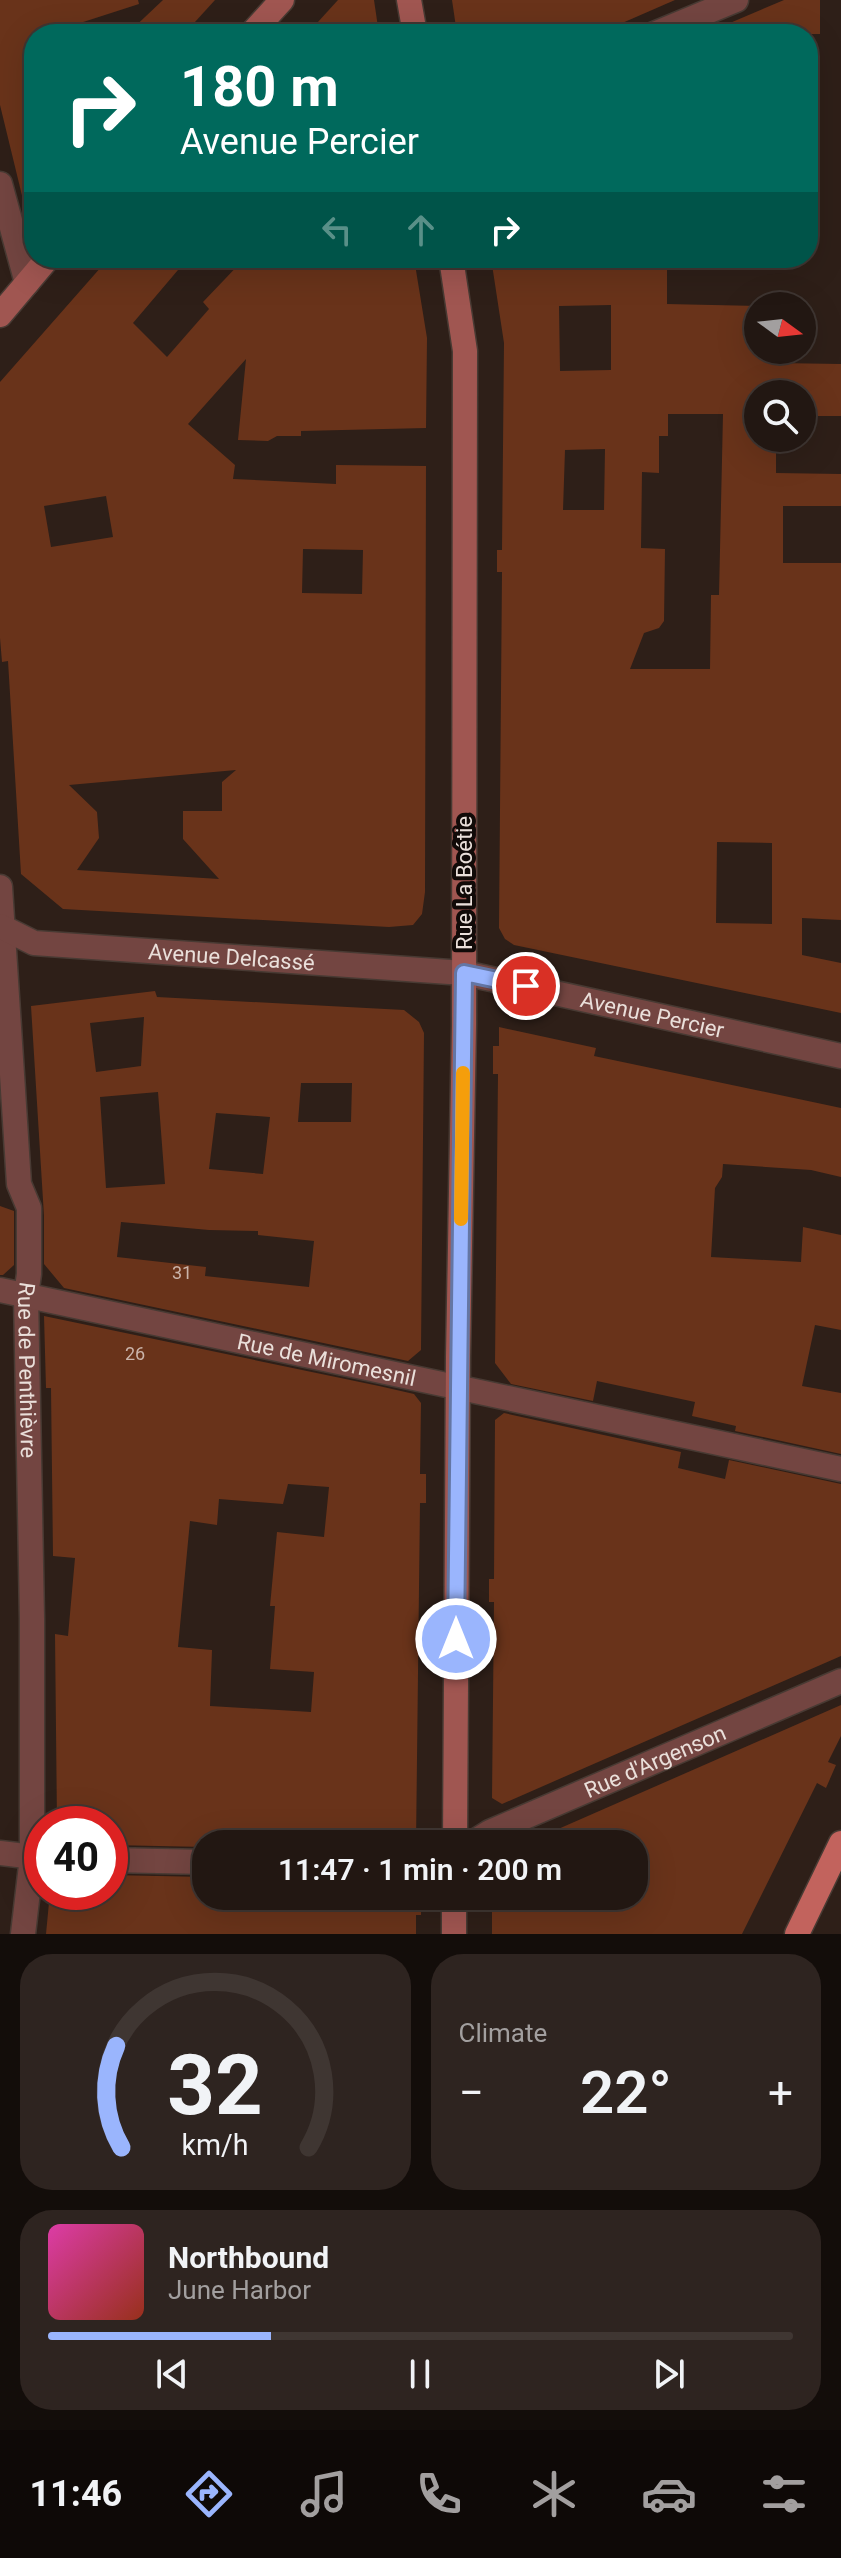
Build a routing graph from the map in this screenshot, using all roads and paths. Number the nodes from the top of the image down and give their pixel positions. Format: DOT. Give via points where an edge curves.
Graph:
graph roads {
  1 [pos="282,0"];
  2 [pos="409,0"];
  3 [pos="736,0"];
  4 [pos="260,24"];
  5 [pos="413,24"];
  6 [pos="678,24"];
  7 [pos="0,184"];
  8 [pos="40,268"];
  9 [pos="453,268"];
  10 [pos="27,283"];
  11 [pos="3,306"];
  12 [pos="0,887"];
  13 [pos="2,927"];
  14 [pos="464,973"];
  15 [pos="841,1056"];
  16 [pos="0,1290"];
  17 [pos="26,1295"];
  18 [pos="458,1386"];
  19 [pos="841,1469"];
  20 [pos="841,1681"];
  21 [pos="36,1806"];
  22 [pos="455,1830"];
  23 [pos="495,1830"];
  24 [pos="841,1843"];
  25 [pos="0,1853"];
  26 [pos="24,1856"];
  27 [pos="128,1860"];
  28 [pos="192,1862"];
  29 [pos="27,1910"];
  30 [pos="454,1910"];
  31 [pos="23,1934"];
  32 [pos="454,1934"];
  33 [pos="797,1934"];
  1 -- 4 [label="street"];
  2 -- 5 [label="street"];
  3 -- 6 [label="street"];
  7 -- 10 [label="street"];
  8 -- 10 [label="street"];
  9 -- 14 [label="street, Rue La Boétie" via="465,351"];
  10 -- 11 [label="street"];
  12 -- 13 [label="street, Rue de Penthièvre"];
  13 -- 14 [label="street, Avenue Delcassé" via="34,943"];
  13 -- 17 [label="street, Rue de Penthièvre" via="19,1184 29,1208"];
  14 -- 15 [label="street, Avenue Percier"];
  14 -- 18 [label="street, Rue La Boétie"];
  16 -- 17 [label="street, Rue de Miromesnil"];
  17 -- 18 [label="street, Rue de Miromesnil"];
  17 -- 21 [label="street, Rue de Penthièvre"];
  18 -- 19 [label="street, Rue de Miromesnil"];
  18 -- 22 [label="street, Rue La Boétie"];
  20 -- 23 [label="street, Rue d'Argenson"];
  24 -- 33 [label="main road"];
  25 -- 26 [label="street"];
  27 -- 28 [label="street"];
  29 -- 31 [label="street, Rue de Penthièvre"];
  30 -- 32 [label="street"];
}
